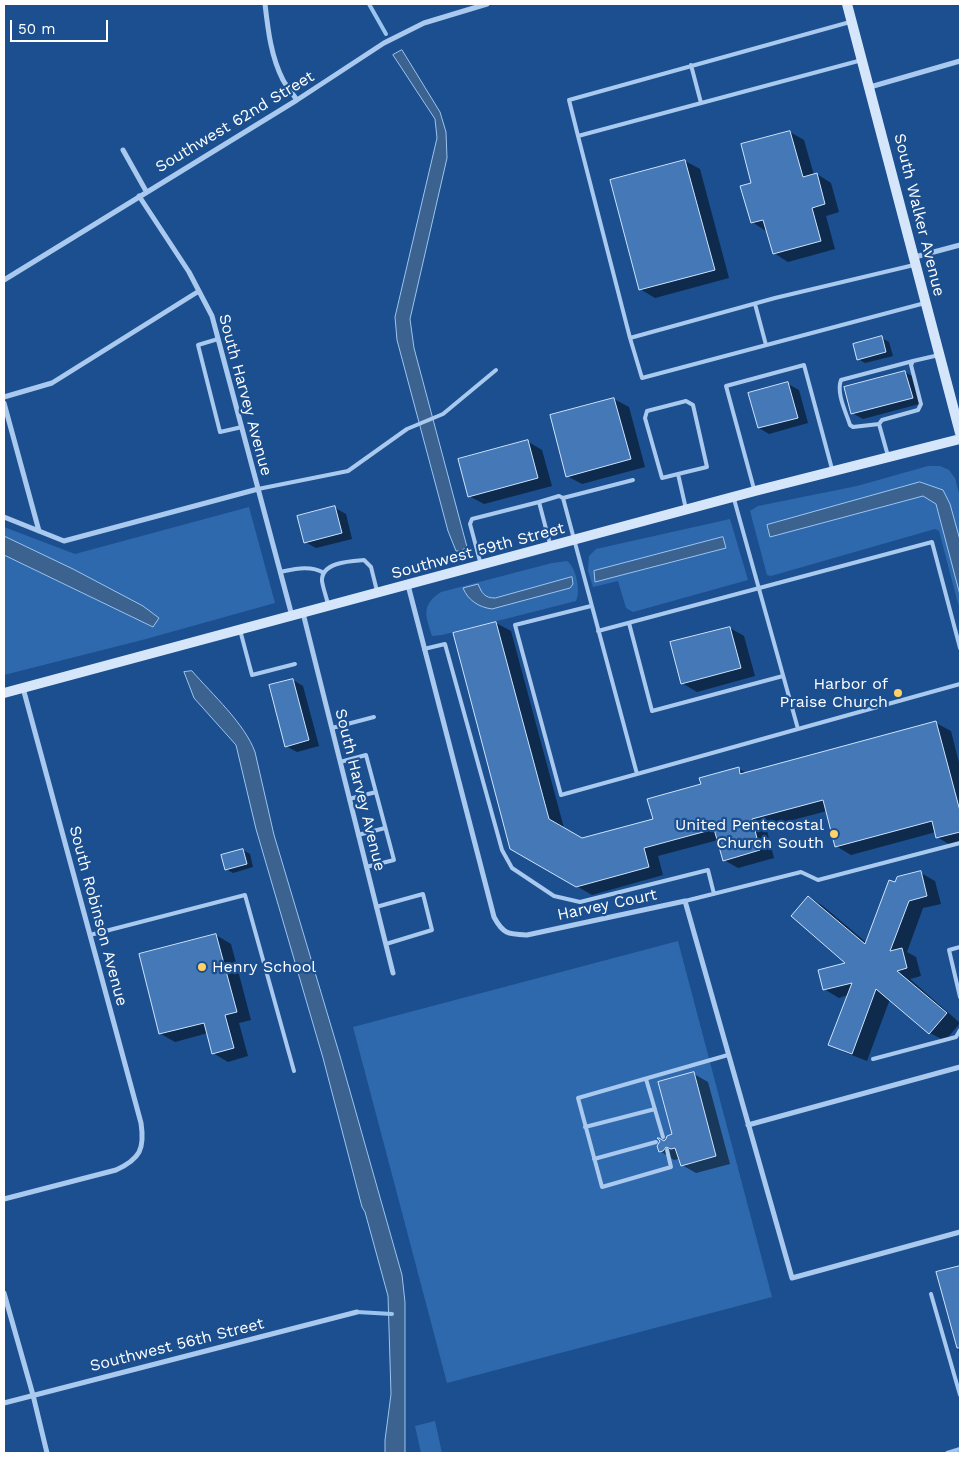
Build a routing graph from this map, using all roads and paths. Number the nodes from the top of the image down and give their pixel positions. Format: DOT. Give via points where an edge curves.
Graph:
graph roads {
  1 [pos="265,4"];
  2 [pos="488,4"];
  3 [pos="847,4"];
  4 [pos="852,21"];
  5 [pos="863,60"];
  6 [pos="960,61"];
  7 [pos="691,65"];
  8 [pos="870,87"];
  9 [pos="297,100"];
  10 [pos="702,103"];
  11 [pos="578,136"];
  12 [pos="124,150"];
  13 [pos="146,191"];
  14 [pos="139,196"];
  15 [pos="960,245"];
  16 [pos="915,261"];
  17 [pos="4,280"];
  18 [pos="199,291"];
  19 [pos="926,302"];
  20 [pos="755,304"];
  21 [pos="218,338"];
  22 [pos="630,338"];
  23 [pos="766,345"];
  24 [pos="940,355"];
  25 [pos="913,361"];
  26 [pos="496,370"];
  27 [pos="4,397"];
  28 [pos="4,402"];
  29 [pos="879,424"];
  30 [pos="242,427"];
  31 [pos="960,433"];
  32 [pos="960,439"];
  33 [pos="888,458"];
  34 [pos="832,472"];
  35 [pos="678,474"];
  36 [pos="633,480"];
  37 [pos="258,489"];
  38 [pos="755,491"];
  39 [pos="734,496"];
  40 [pos="563,498"];
  41 [pos="539,502"];
  42 [pos="686,509"];
  43 [pos="4,518"];
  44 [pos="39,531"];
  45 [pos="574,540"];
  46 [pos="551,546"];
  47 [pos="481,565"];
  48 [pos="280,572"];
  49 [pos="324,573"];
  50 [pos="408,586"];
  51 [pos="759,589"];
  52 [pos="378,594"];
  53 [pos="592,606"];
  54 [pos="329,607"];
  55 [pos="303,614"];
  56 [pos="292,616"];
  57 [pos="630,623"];
  58 [pos="240,630"];
  59 [pos="598,631"];
  60 [pos="960,648"];
  61 [pos="424,650"];
  62 [pos="295,664"];
  63 [pos="783,676"];
  64 [pos="960,684"];
  65 [pos="23,688"];
  66 [pos="4,693"];
  67 [pos="374,717"];
  68 [pos="332,728"];
  69 [pos="798,729"];
  70 [pos="340,762"];
  71 [pos="637,774"];
  72 [pos="376,792"];
  73 [pos="350,799"];
  74 [pos="385,828"];
  75 [pos="358,834"];
  76 [pos="960,843"];
  77 [pos="366,867"];
  78 [pos="714,894"];
  79 [pos="685,901"];
  80 [pos="376,907"];
  81 [pos="90,935"];
  82 [pos="386,944"];
  83 [pos="960,947"];
  84 [pos="393,973"];
  85 [pos="960,997"];
  86 [pos="960,1030"];
  87 [pos="728,1055"];
  88 [pos="873,1059"];
  89 [pos="960,1067"];
  90 [pos="294,1071"];
  91 [pos="646,1079"];
  92 [pos="655,1109"];
  93 [pos="748,1124"];
  94 [pos="586,1127"];
  95 [pos="663,1137"];
  96 [pos="656,1142"];
  97 [pos="667,1150"];
  98 [pos="594,1159"];
  99 [pos="4,1199"];
  100 [pos="960,1232"];
  101 [pos="4,1293"];
  102 [pos="931,1294"];
  103 [pos="357,1312"];
  104 [pos="33,1395"];
  105 [pos="960,1395"];
  106 [pos="4,1404"];
  107 [pos="47,1453"];
  1 -- 9 [label="street" via="274,58"];
  2 -- 9 [label="street, Southwest 62nd Street" via="447,14 403,32"];
  3 -- 4 [label="main road, South Walker Avenue"];
  4 -- 5 [label="main road, South Walker Avenue"];
  4 -- 7 [label="lane"];
  5 -- 8 [label="main road, South Walker Avenue"];
  5 -- 10 [label="lane"];
  6 -- 8 [label="street"];
  7 -- 10 [label="lane"];
  7 -- 11 [label="lane" via="569,100"];
  8 -- 16 [label="main road, South Walker Avenue"];
  9 -- 13 [label="street, Southwest 62nd Street"];
  10 -- 11 [label="lane"];
  11 -- 22 [label="lane"];
  12 -- 13 [label="street"];
  13 -- 14 [label="street, Southwest 62nd Street"];
  14 -- 17 [label="street, Southwest 62nd Street"];
  14 -- 18 [label="street, South Harvey Avenue"];
  15 -- 16 [label="street"];
  16 -- 19 [label="main road, South Walker Avenue"];
  16 -- 20 [label="lane"];
  18 -- 21 [label="street, South Harvey Avenue" via="212,316"];
  18 -- 27 [label="street" via="52,383"];
  19 -- 23 [label="lane"];
  19 -- 24 [label="main road, South Walker Avenue"];
  20 -- 22 [label="lane"];
  20 -- 23 [label="lane"];
  21 -- 30 [label="street, South Harvey Avenue"];
  21 -- 30 [label="lane" via="198,344 220,432"];
  22 -- 23 [label="lane" via="642,378"];
  24 -- 25 [label="lane"];
  24 -- 31 [label="main road, South Walker Avenue"];
  25 -- 29 [label="lane" via="911,365 921,404 918,410 882,420"];
  25 -- 29 [label="lane" via="841,380 841,397 850,425"];
  26 -- 37 [label="lane" via="443,414 407,430 348,470"];
  28 -- 44 [label="street"];
  29 -- 33 [label="lane"];
  30 -- 37 [label="street, South Harvey Avenue"];
  32 -- 33 [label="main road, Southwest 59th Street"];
  33 -- 34 [label="main road, Southwest 59th Street"];
  34 -- 38 [label="main road, Southwest 59th Street"];
  34 -- 38 [label="lane" via="804,365 726,386"];
  35 -- 35 [label="lane" via="707,467 693,405 686,401 646,411 645,418 662,478"];
  35 -- 42 [label="lane"];
  36 -- 40 [label="lane"];
  37 -- 44 [label="street" via="64,541"];
  37 -- 48 [label="street, South Harvey Avenue"];
  38 -- 39 [label="main road, Southwest 59th Street"];
  39 -- 42 [label="main road, Southwest 59th Street"];
  39 -- 51 [label="lane"];
  40 -- 41 [label="lane" via="559,496"];
  40 -- 45 [label="lane"];
  41 -- 46 [label="lane"];
  41 -- 47 [label="lane" via="472,520 470,524"];
  42 -- 45 [label="main road, Southwest 59th Street"];
  43 -- 44 [label="street"];
  45 -- 46 [label="main road, Southwest 59th Street"];
  45 -- 53 [label="lane"];
  46 -- 47 [label="main road, Southwest 59th Street"];
  47 -- 50 [label="main road, Southwest 59th Street"];
  48 -- 49 [label="lane" via="301,567"];
  48 -- 56 [label="street, South Harvey Avenue"];
  49 -- 52 [label="lane" via="331,566 364,560 371,567"];
  49 -- 54 [label="lane" via="322,579"];
  50 -- 52 [label="main road, Southwest 59th Street"];
  50 -- 61 [label="street, Harvey Court"];
  51 -- 57 [label="lane"];
  51 -- 60 [label="lane" via="932,542"];
  51 -- 63 [label="lane"];
  52 -- 54 [label="main road, Southwest 59th Street"];
  53 -- 59 [label="lane"];
  53 -- 71 [label="lane" via="515,625 561,795"];
  54 -- 55 [label="main road, Southwest 59th Street"];
  55 -- 56 [label="main road, Southwest 59th Street"];
  55 -- 68 [label="street, South Harvey Avenue"];
  56 -- 58 [label="main road, Southwest 59th Street"];
  57 -- 59 [label="lane"];
  57 -- 63 [label="lane" via="652,711"];
  58 -- 62 [label="lane" via="252,675"];
  58 -- 65 [label="main road, Southwest 59th Street"];
  59 -- 71 [label="lane"];
  61 -- 78 [label="lane" via="445,644 502,850 512,868 554,896 580,902 708,870"];
  61 -- 79 [label="street, Harvey Court" via="494,917 500,928 509,934 527,935"];
  63 -- 69 [label="lane"];
  64 -- 69 [label="lane"];
  65 -- 66 [label="main road, Southwest 59th Street"];
  65 -- 81 [label="street, South Robinson Avenue"];
  67 -- 68 [label="lane"];
  68 -- 70 [label="street, South Harvey Avenue"];
  69 -- 71 [label="lane"];
  70 -- 72 [label="lane" via="366,755"];
  70 -- 73 [label="street, South Harvey Avenue"];
  72 -- 73 [label="lane"];
  72 -- 74 [label="lane"];
  73 -- 75 [label="street, South Harvey Avenue"];
  74 -- 75 [label="lane"];
  74 -- 77 [label="lane" via="394,860"];
  75 -- 77 [label="street, South Harvey Avenue"];
  76 -- 78 [label="lane" via="818,880 801,872"];
  77 -- 80 [label="street, South Harvey Avenue"];
  78 -- 79 [label="lane"];
  79 -- 87 [label="street"];
  80 -- 82 [label="street, South Harvey Avenue"];
  80 -- 82 [label="lane" via="423,894 432,930"];
  81 -- 90 [label="lane" via="244,894"];
  81 -- 99 [label="street, South Robinson Avenue" via="141,1123 143,1138 140,1151 130,1164 116,1170"];
  82 -- 84 [label="street, South Harvey Avenue"];
  83 -- 85 [label="lane" via="949,950"];
  86 -- 88 [label="lane" via="956,1037"];
  87 -- 91 [label="lane"];
  87 -- 93 [label="street"];
  89 -- 93 [label="street"];
  91 -- 92 [label="lane"];
  91 -- 94 [label="lane" via="578,1098"];
  92 -- 94 [label="lane"];
  92 -- 95 [label="lane"];
  93 -- 100 [label="street" via="792,1278"];
  94 -- 98 [label="lane"];
  96 -- 98 [label="lane"];
  97 -- 98 [label="lane" via="671,1168 602,1187"];
  101 -- 104 [label="street"];
  102 -- 105 [label="lane"];
  103 -- 104 [label="street, Southwest 56th Street"];
  104 -- 106 [label="street, Southwest 56th Street"];
  104 -- 107 [label="street"];
}
